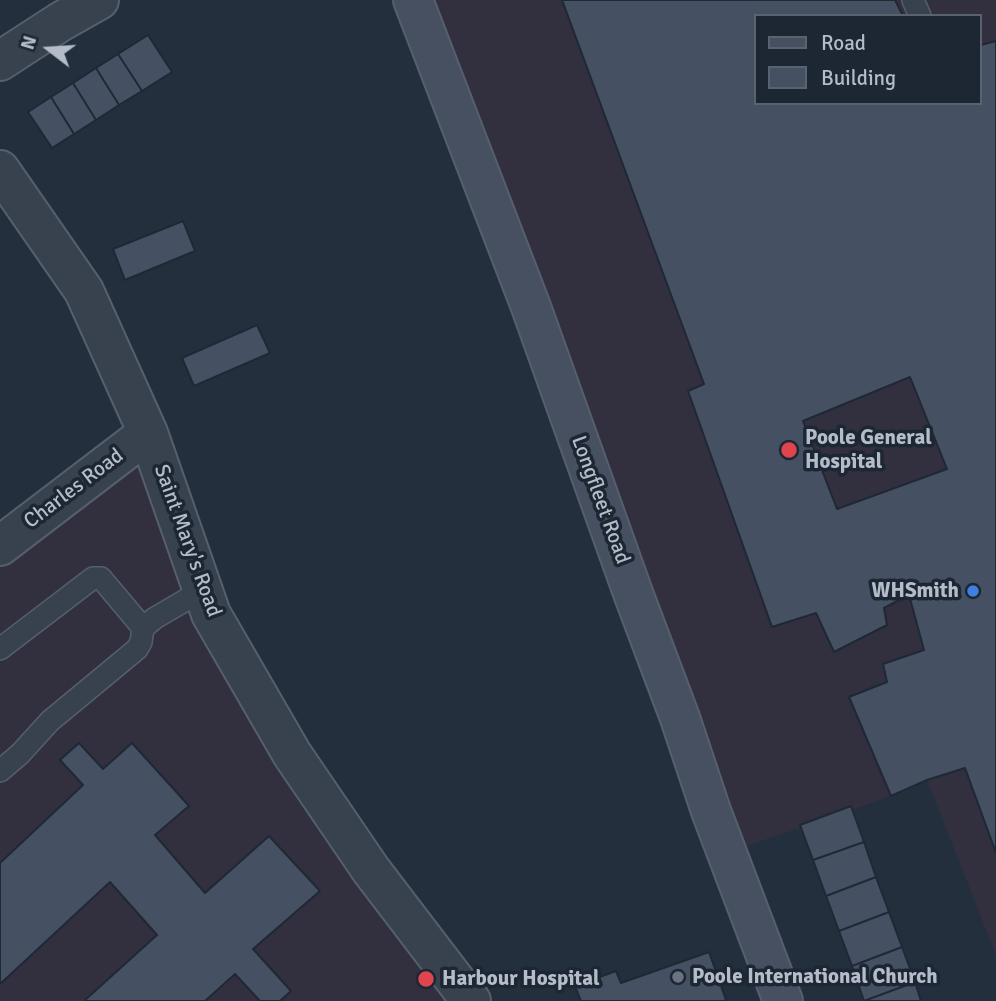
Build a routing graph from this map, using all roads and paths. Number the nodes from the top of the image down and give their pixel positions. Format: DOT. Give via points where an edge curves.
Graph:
graph roads {
  1 [pos="99,0"];
  2 [pos="413,0"];
  3 [pos="0,61"];
  4 [pos="0,170"];
  5 [pos="148,433"];
  6 [pos="2,540"];
  7 [pos="203,590"];
  8 [pos="143,628"];
  9 [pos="0,649"];
  10 [pos="0,771"];
  11 [pos="471,1001"];
  12 [pos="783,1001"];
  1 -- 3 [label="street"];
  2 -- 12 [label="main road, Longfleet Road" via="531,307"];
  4 -- 5 [label="street, Saint Mary's Road" via="84,292"];
  5 -- 6 [label="street, Charles Road"];
  5 -- 7 [label="street, Saint Mary's Road"];
  7 -- 8 [label="lane"];
  7 -- 11 [label="street, Saint Mary's Road" via="211,614 292,754 371,870"];
  8 -- 9 [label="lane" via="97,577"];
  8 -- 10 [label="lane" via="137,649 50,721"];
}
